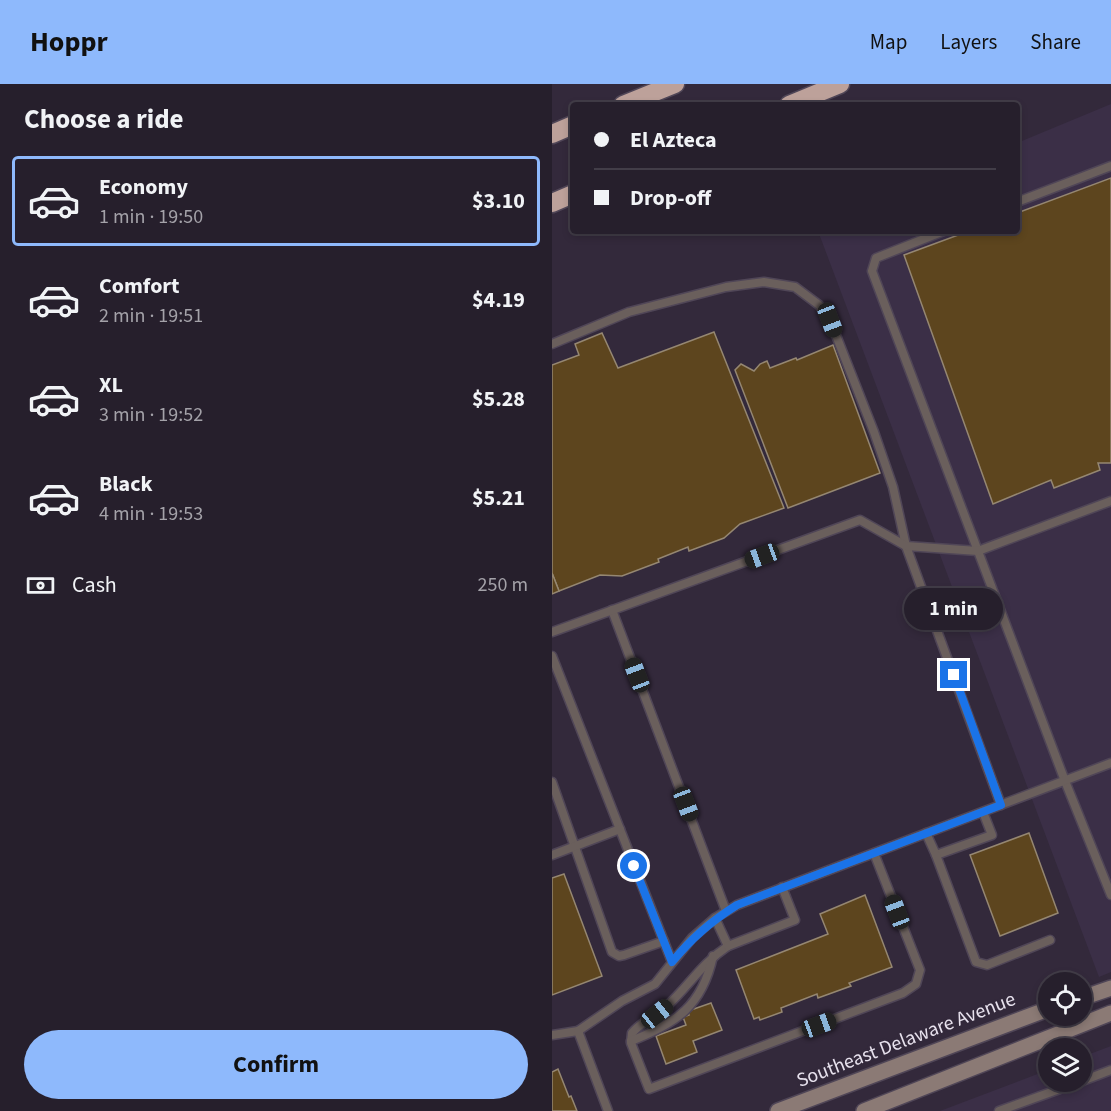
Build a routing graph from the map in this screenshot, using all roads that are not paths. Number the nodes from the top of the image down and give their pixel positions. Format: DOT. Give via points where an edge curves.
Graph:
graph roads {
  1 [pos="675,84"];
  2 [pos="840,84"];
  3 [pos="631,102"];
  4 [pos="796,102"];
  5 [pos="570,126"];
  6 [pos="552,134"];
  7 [pos="1111,166"];
  8 [pos="570,195"];
  9 [pos="1020,201"];
  10 [pos="552,203"];
  11 [pos="936,234"];
  12 [pos="552,344"];
  13 [pos="1111,501"];
  14 [pos="906,546"];
  15 [pos="978,551"];
  16 [pos="612,610"];
  17 [pos="552,632"];
  18 [pos="552,656"];
  19 [pos="1111,763"];
  20 [pos="1065,781"];
  21 [pos="552,782"];
  22 [pos="1001,805"];
  23 [pos="983,812"];
  24 [pos="620,829"];
  25 [pos="926,833"];
  26 [pos="575,846"];
  27 [pos="874,853"];
  28 [pos="552,855"];
  29 [pos="936,855"];
  30 [pos="782,887"];
  31 [pos="1111,895"];
  32 [pos="726,911"];
  33 [pos="715,918"];
  34 [pos="1050,940"];
  35 [pos="664,941"];
  36 [pos="728,946"];
  37 [pos="713,956"];
  38 [pos="672,962"];
  39 [pos="1111,988"];
  40 [pos="1092,995"];
  41 [pos="1038,1013"];
  42 [pos="1111,1013"];
  43 [pos="578,1030"];
  44 [pos="552,1036"];
  45 [pos="631,1041"];
  46 [pos="1111,1070"];
  47 [pos="1092,1077"];
  48 [pos="1050,1092"];
  49 [pos="868,1110"];
  50 [pos="608,1111"];
  51 [pos="778,1111"];
  52 [pos="999,1111"];
  1 -- 3 [label="highway"];
  2 -- 4 [label="highway"];
  5 -- 6 [label="highway"];
  7 -- 9 [label="lane"];
  8 -- 10 [label="highway"];
  11 -- 15 [label="lane" via="876,258 872,271"];
  12 -- 14 [label="lane" via="629,312 726,287 764,282 795,287 819,305 830,320 893,488"];
  13 -- 15 [label="lane"];
  14 -- 15 [label="lane"];
  14 -- 16 [label="lane" via="860,520"];
  14 -- 22 [label="lane"];
  15 -- 20 [label="lane"];
  16 -- 17 [label="lane"];
  16 -- 32 [label="lane"];
  18 -- 24 [label="lane"];
  19 -- 20 [label="lane"];
  20 -- 22 [label="lane"];
  20 -- 31 [label="lane"];
  21 -- 26 [label="lane"];
  22 -- 23 [label="lane"];
  23 -- 25 [label="lane"];
  23 -- 29 [label="lane" via="992,835"];
  24 -- 26 [label="lane"];
  24 -- 35 [label="lane"];
  25 -- 27 [label="lane"];
  25 -- 29 [label="lane"];
  26 -- 28 [label="lane"];
  26 -- 35 [label="lane" via="612,952 619,956"];
  27 -- 30 [label="lane"];
  27 -- 45 [label="lane" via="920,970 916,984 903,993 649,1089"];
  29 -- 34 [label="lane" via="976,962 987,965"];
  30 -- 32 [label="lane"];
  30 -- 36 [label="lane" via="795,920"];
  32 -- 33 [label="lane"];
  33 -- 36 [label="lane"];
  33 -- 38 [label="lane"];
  35 -- 38 [label="lane"];
  36 -- 37 [label="lane"];
  37 -- 45 [label="lane" via="667,1006 637,1026"];
  37 -- 45 [label="lane" via="703,989 692,1004 667,1026"];
  38 -- 43 [label="lane" via="655,984"];
  39 -- 40 [label="main road"];
  41 -- 51 [label="main road, Southeast Delaware Avenue"];
  42 -- 49 [label="main road"];
  43 -- 44 [label="lane"];
  43 -- 50 [label="lane"];
  46 -- 47 [label="lane"];
  48 -- 52 [label="lane"];
}
